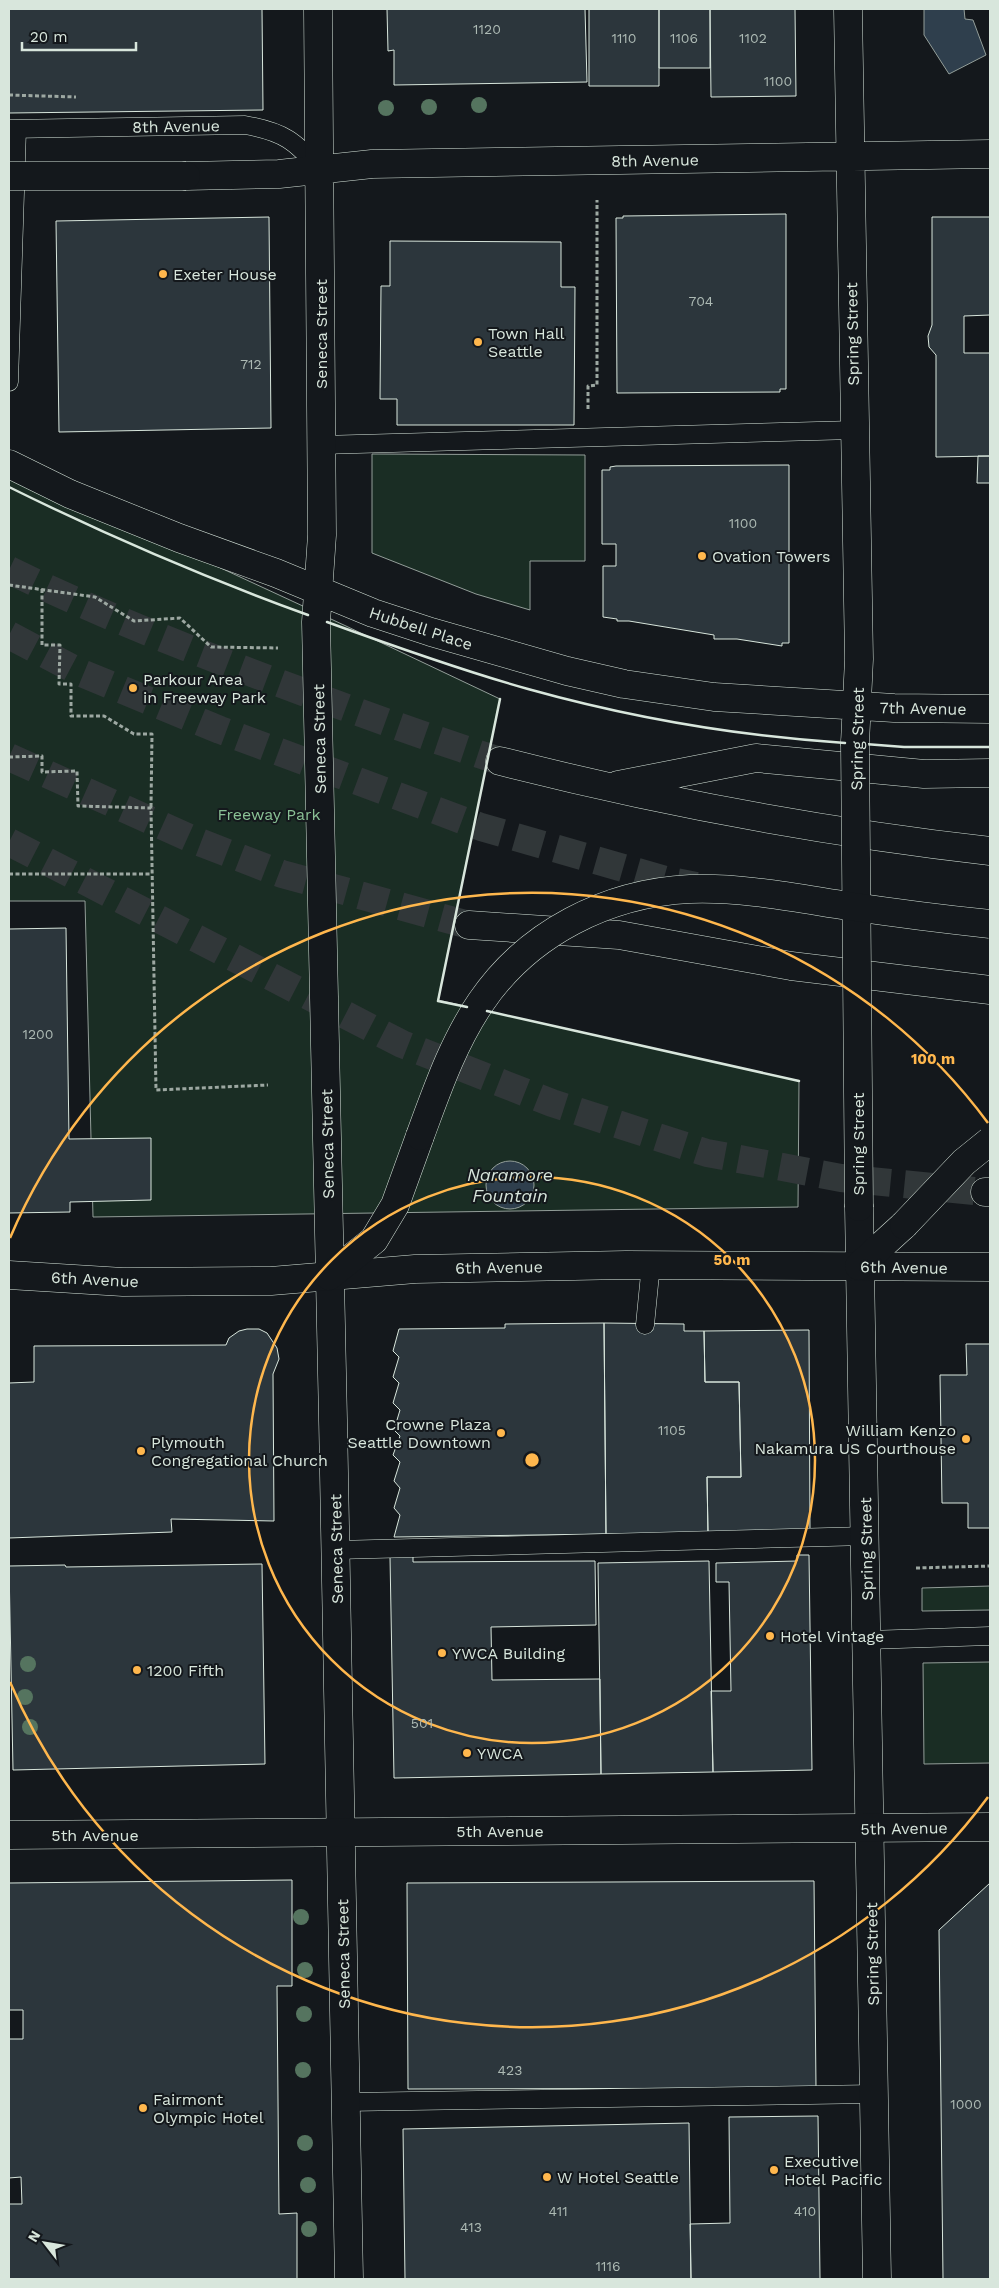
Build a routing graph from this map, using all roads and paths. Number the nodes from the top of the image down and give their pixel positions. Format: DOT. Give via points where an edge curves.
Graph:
graph roads {
  1 [pos="318,9"];
  2 [pos="848,9"];
  3 [pos="13,129"];
  4 [pos="990,154"];
  5 [pos="850,157"];
  6 [pos="321,170"];
  7 [pos="9,176"];
  8 [pos="597,200"];
  9 [pos="9,382"];
  10 [pos="588,414"];
  11 [pos="854,430"];
  12 [pos="321,445"];
  13 [pos="9,464"];
  14 [pos="9,585"];
  15 [pos="42,589"];
  16 [pos="318,591"];
  17 [pos="278,648"];
  18 [pos="856,706"];
  19 [pos="990,709"];
  20 [pos="9,757"];
  21 [pos="500,761"];
  22 [pos="990,773"];
  23 [pos="604,788"];
  24 [pos="151,808"];
  25 [pos="990,851"];
  26 [pos="9,874"];
  27 [pos="151,874"];
  28 [pos="990,924"];
  29 [pos="469,925"];
  30 [pos="990,990"];
  31 [pos="268,1085"];
  32 [pos="990,1141"];
  33 [pos="651,1264"];
  34 [pos="859,1266"];
  35 [pos="990,1267"];
  36 [pos="9,1275"];
  37 [pos="329,1276"];
  38 [pos="645,1324"];
  39 [pos="866,1536"];
  40 [pos="336,1550"];
  41 [pos="990,1566"];
  42 [pos="916,1568"];
  43 [pos="990,1636"];
  44 [pos="868,1640"];
  45 [pos="990,1827"];
  46 [pos="870,1828"];
  47 [pos="341,1833"];
  48 [pos="9,1835"];
  49 [pos="874,2094"];
  50 [pos="346,2102"];
  51 [pos="349,2279"];
  52 [pos="877,2279"];
  1 -- 6 [label="main road, Seneca Street"];
  2 -- 5 [label="main road, Spring Street"];
  3 -- 6 [label="lane, 8th Avenue" via="245,125 278,133 293,141"];
  3 -- 9 [label="lane"];
  4 -- 5 [label="main road, 8th Avenue"];
  5 -- 6 [label="main road, 8th Avenue" via="372,164"];
  5 -- 11 [label="main road, Spring Street"];
  6 -- 7 [label="main road, 8th Avenue, bridge" via="186,176"];
  6 -- 12 [label="main road, Seneca Street"];
  8 -- 10 [label="path" via="597,385 588,386"];
  11 -- 12 [label="lane"];
  11 -- 18 [label="main road, Spring Street" via="859,659"];
  12 -- 16 [label="main road, Seneca Street" via="322,535"];
  13 -- 16 [label="main road, Hubbell Place" via="79,498"];
  14 -- 15 [label="path"];
  15 -- 17 [label="path" via="95,597 134,621 180,618 211,647"];
  15 -- 24 [label="path" via="42,645 60,645 59,684 71,684 71,716 104,716 134,734 152,734"];
  16 -- 18 [label="main road, Hubbell Place" via="431,632 624,684 714,697"];
  16 -- 37 [label="main road, Seneca Street"];
  18 -- 19 [label="main road, 7th Avenue"];
  18 -- 34 [label="main road, Spring Street, bridge"];
  20 -- 24 [label="path" via="42,756 42,772 78,771 78,806"];
  21 -- 23 [label="main road"];
  22 -- 23 [label="main road" via="924,774 756,758"];
  23 -- 25 [label="main road" via="762,819"];
  24 -- 27 [label="path"];
  26 -- 27 [label="path"];
  27 -- 31 [label="path" via="156,1090"];
  28 -- 37 [label="main road, bridge" via="776,895 714,890 645,895 593,911 567,923 510,968 482,1001 452,1055 395,1205 374,1240"];
  29 -- 30 [label="main road" via="619,935 791,966"];
  32 -- 34 [label="main road, bridge" via="964,1162 904,1225"];
  33 -- 34 [label="main road, 6th Avenue"];
  33 -- 37 [label="main road, 6th Avenue" via="414,1269"];
  33 -- 38 [label="lane"];
  34 -- 35 [label="main road, 6th Avenue"];
  34 -- 39 [label="main road, Spring Street"];
  36 -- 37 [label="main road, 6th Avenue" via="123,1282 271,1281"];
  37 -- 40 [label="main road, Seneca Street"];
  39 -- 40 [label="lane"];
  39 -- 44 [label="main road, Spring Street"];
  40 -- 47 [label="main road, Seneca Street"];
  41 -- 42 [label="path"];
  43 -- 44 [label="lane"];
  44 -- 46 [label="main road, Spring Street"];
  45 -- 46 [label="main road, 5th Avenue"];
  46 -- 47 [label="main road, 5th Avenue"];
  46 -- 49 [label="main road, Spring Street"];
  47 -- 48 [label="main road, 5th Avenue"];
  47 -- 50 [label="main road, Seneca Street"];
  49 -- 50 [label="lane"];
  49 -- 52 [label="main road, Spring Street"];
  50 -- 51 [label="main road, Seneca Street"];
}
